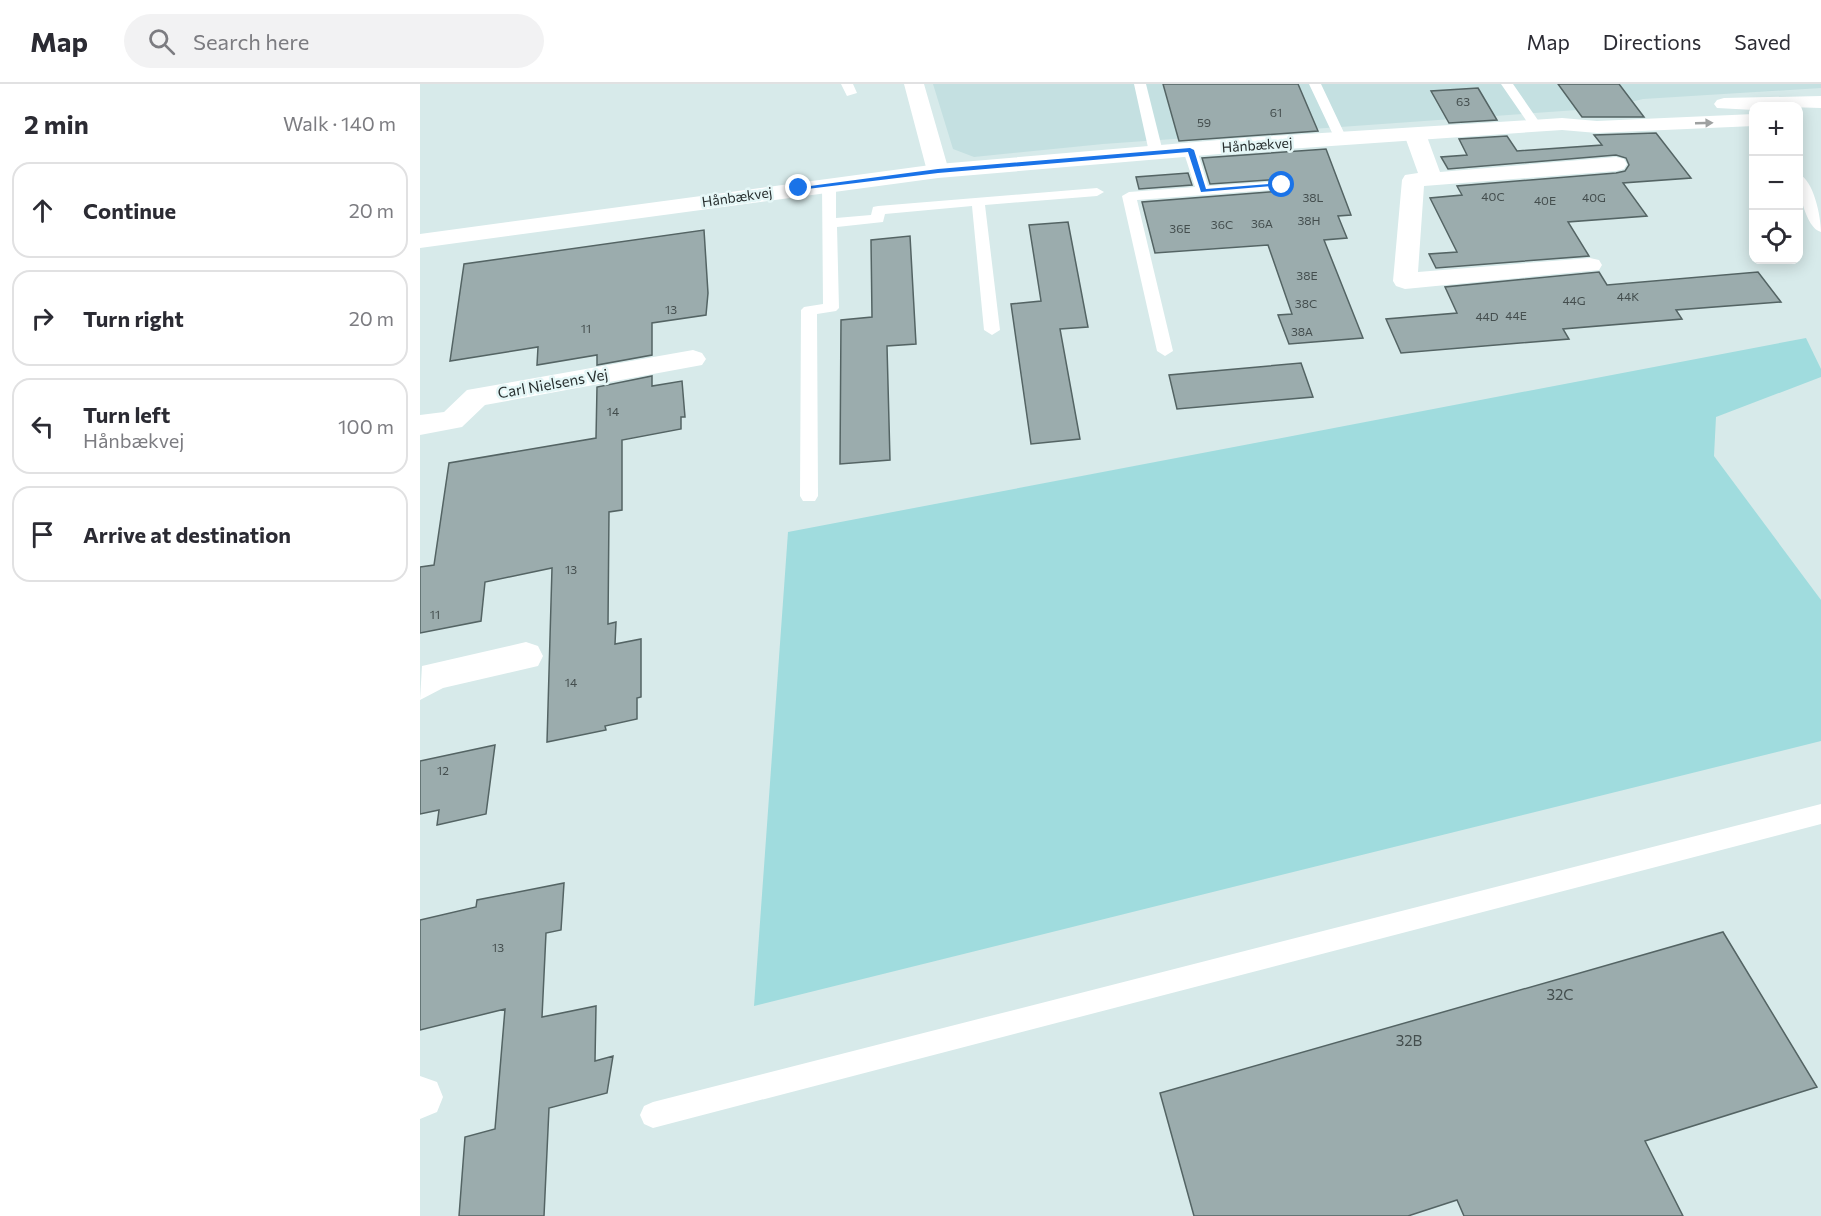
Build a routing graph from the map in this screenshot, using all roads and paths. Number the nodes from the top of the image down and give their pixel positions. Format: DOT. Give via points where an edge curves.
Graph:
graph roads {
  1 [pos="914,84"];
  2 [pos="1140,84"];
  3 [pos="1315,84"];
  4 [pos="1507,84"];
  5 [pos="1821,102"];
  6 [pos="1803,103"];
  7 [pos="1749,106"];
  8 [pos="1821,114"];
  9 [pos="1803,116"];
  10 [pos="1749,120"];
  11 [pos="1562,124"];
  12 [pos="1536,126"];
  13 [pos="1415,134"];
  14 [pos="1341,139"];
  15 [pos="1190,150"];
  16 [pos="1156,152"];
  17 [pos="1616,165"];
  18 [pos="938,171"];
  19 [pos="1432,179"];
  20 [pos="829,184"];
  21 [pos="1282,185"];
  22 [pos="1803,189"];
  23 [pos="1203,191"];
  24 [pos="1097,192"];
  25 [pos="978,202"];
  26 [pos="830,223"];
  27 [pos="1821,228"];
  28 [pos="420,241"];
  29 [pos="1590,265"];
  30 [pos="992,330"];
  31 [pos="1165,351"];
  32 [pos="693,359"];
  33 [pos="420,425"];
  34 [pos="809,496"];
  35 [pos="526,656"];
  36 [pos="420,686"];
  37 [pos="1821,814"];
  38 [pos="653,1115"];
  1 -- 18 [label="street"];
  2 -- 16 [label="lane"];
  3 -- 14 [label="lane"];
  4 -- 12 [label="lane"];
  5 -- 6 [label="street, Hånbækvej"];
  7 -- 11 [label="street, Hånbækvej" via="1587,117"];
  8 -- 9 [label="street"];
  11 -- 10 [label="street, Hånbækvej, one-way" via="1597,128"];
  11 -- 12 [label="street, Hånbækvej"];
  12 -- 13 [label="street, Hånbækvej"];
  13 -- 14 [label="street, Hånbækvej"];
  13 -- 19 [label="street"];
  14 -- 15 [label="street, Hånbækvej"];
  15 -- 16 [label="street, Hånbækvej"];
  15 -- 23 [label="lane"];
  16 -- 18 [label="street, Hånbækvej"];
  17 -- 19 [label="street"];
  18 -- 20 [label="street, Hånbækvej"];
  19 -- 29 [label="street" via="1413,180 1406,281"];
  20 -- 26 [label="lane"];
  20 -- 28 [label="street, Hånbækvej"];
  21 -- 23 [label="lane"];
  22 -- 27 [label="lane"];
  23 -- 31 [label="lane" via="1129,196"];
  24 -- 25 [label="lane"];
  25 -- 26 [label="lane" via="878,210 878,219"];
  25 -- 30 [label="lane"];
  26 -- 34 [label="lane" via="831,308 809,310"];
  32 -- 33 [label="street, Carl Nielsens Vej" via="477,398 452,420"];
  35 -- 36 [label="street" via="434,676"];
  37 -- 38 [label="lane"];
}
